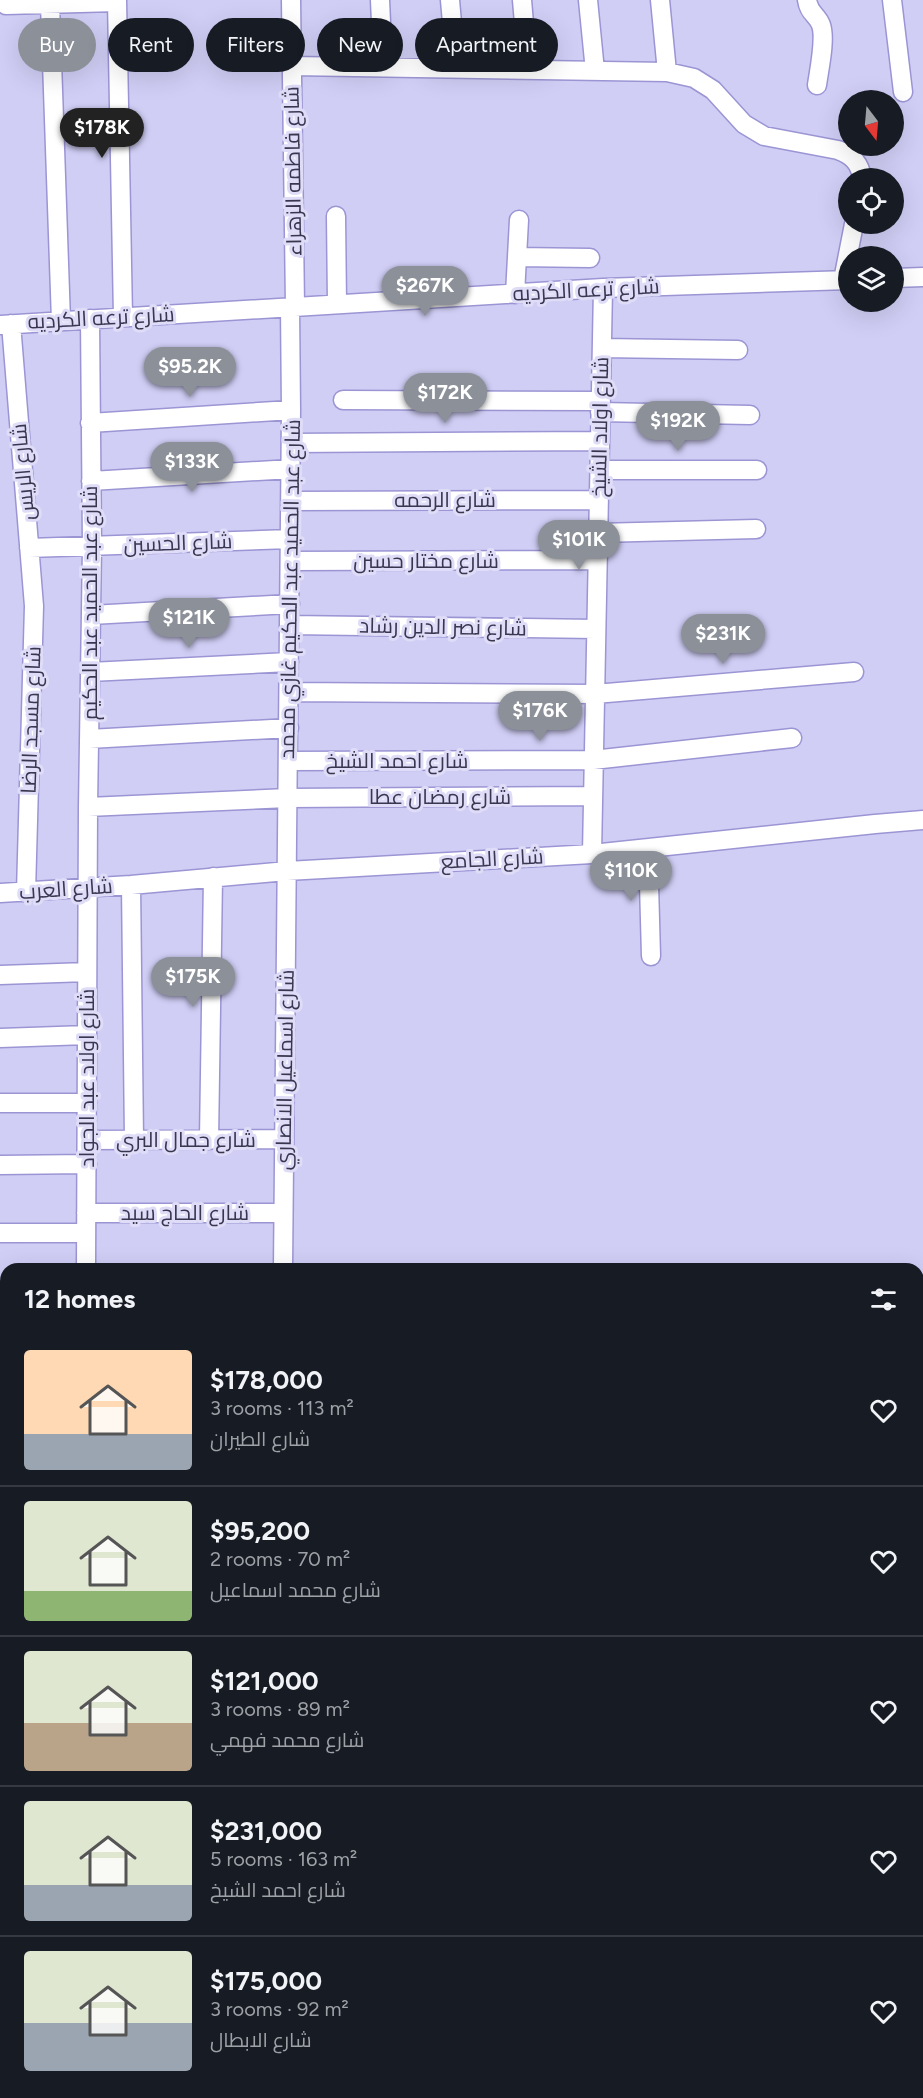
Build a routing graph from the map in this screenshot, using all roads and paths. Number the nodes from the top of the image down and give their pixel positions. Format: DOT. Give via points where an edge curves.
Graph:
graph roads {
  1 [pos="291,0"];
  2 [pos="380,0"];
  3 [pos="450,0"];
  4 [pos="522,0"];
  5 [pos="588,0"];
  6 [pos="660,0"];
  7 [pos="807,0"];
  8 [pos="892,0"];
  9 [pos="117,1"];
  10 [pos="50,4"];
  11 [pos="4,7"];
  12 [pos="291,18"];
  13 [pos="381,18"];
  14 [pos="452,18"];
  15 [pos="524,18"];
  16 [pos="558,70"];
  17 [pos="595,71"];
  18 [pos="292,72"];
  19 [pos="667,72"];
  20 [pos="817,85"];
  21 [pos="903,90"];
  22 [pos="860,168"];
  23 [pos="336,216"];
  24 [pos="519,220"];
  25 [pos="517,258"];
  26 [pos="590,258"];
  27 [pos="923,277"];
  28 [pos="904,278"];
  29 [pos="838,280"];
  30 [pos="603,288"];
  31 [pos="515,294"];
  32 [pos="337,304"];
  33 [pos="292,307"];
  34 [pos="123,317"];
  35 [pos="90,319"];
  36 [pos="62,321"];
  37 [pos="6,324"];
  38 [pos="602,348"];
  39 [pos="738,350"];
  40 [pos="343,400"];
  41 [pos="600,407"];
  42 [pos="291,410"];
  43 [pos="750,415"];
  44 [pos="90,423"];
  45 [pos="600,441"];
  46 [pos="291,443"];
  47 [pos="291,469"];
  48 [pos="599,470"];
  49 [pos="757,470"];
  50 [pos="91,481"];
  51 [pos="598,500"];
  52 [pos="291,501"];
  53 [pos="756,529"];
  54 [pos="598,533"];
  55 [pos="290,539"];
  56 [pos="92,546"];
  57 [pos="29,548"];
  58 [pos="597,560"];
  59 [pos="290,561"];
  60 [pos="290,604"];
  61 [pos="91,615"];
  62 [pos="290,624"];
  63 [pos="596,629"];
  64 [pos="289,662"];
  65 [pos="90,672"];
  66 [pos="854,672"];
  67 [pos="289,692"];
  68 [pos="595,694"];
  69 [pos="289,728"];
  70 [pos="792,738"];
  71 [pos="89,739"];
  72 [pos="593,760"];
  73 [pos="288,761"];
  74 [pos="593,796"];
  75 [pos="288,798"];
  76 [pos="88,807"];
  77 [pos="923,820"];
  78 [pos="648,848"];
  79 [pos="591,854"];
  80 [pos="287,871"];
  81 [pos="213,877"];
  82 [pos="131,885"];
  83 [pos="88,887"];
  84 [pos="26,892"];
  85 [pos="0,893"];
  86 [pos="651,956"];
  87 [pos="87,972"];
  88 [pos="0,975"];
  89 [pos="87,1035"];
  90 [pos="0,1038"];
  91 [pos="0,1103"];
  92 [pos="87,1103"];
  93 [pos="284,1139"];
  94 [pos="87,1140"];
  95 [pos="134,1140"];
  96 [pos="209,1140"];
  97 [pos="87,1164"];
  98 [pos="0,1165"];
  99 [pos="283,1213"];
  100 [pos="87,1214"];
  101 [pos="0,1233"];
  102 [pos="86,1233"];
  103 [pos="86,1263"];
  104 [pos="283,1263"];
  1 -- 12 [label="street, شارع فاطمه الزهراء"];
  2 -- 13 [label="street"];
  3 -- 14 [label="street"];
  4 -- 15 [label="street"];
  5 -- 17 [label="street"];
  6 -- 19 [label="street"];
  7 -- 20 [label="street" via="822,33"];
  8 -- 21 [label="street"];
  9 -- 10 [label="street"];
  9 -- 34 [label="street"];
  10 -- 11 [label="street"];
  10 -- 36 [label="street"];
  16 -- 17 [label="street"];
  17 -- 19 [label="street"];
  18 -- 33 [label="street, شارع فاطمه الزهراء"];
  19 -- 22 [label="street" via="694,78 713,90 744,124 765,136 848,153"];
  23 -- 32 [label="street"];
  24 -- 25 [label="street"];
  25 -- 26 [label="street"];
  25 -- 31 [label="street"];
  27 -- 28 [label="street"];
  29 -- 30 [label="street, شارع ترعه الكرديه"];
  30 -- 31 [label="street, شارع ترعه الكرديه"];
  30 -- 38 [label="street, شارع اولاد الشيخ"];
  31 -- 32 [label="street, شارع ترعه الكرديه"];
  32 -- 33 [label="street, شارع ترعه الكرديه"];
  33 -- 34 [label="street, شارع ترعه الكرديه"];
  33 -- 42 [label="street, شارع عبد الحميد عبد الحكيم غازي محمد"];
  34 -- 35 [label="street, شارع ترعه الكرديه"];
  35 -- 36 [label="street, شارع ترعه الكرديه"];
  35 -- 44 [label="street, شارع عبد الحميد عبد الحكيم"];
  36 -- 37 [label="street, شارع ترعه الكرديه"];
  37 -- 57 [label="street, شارع الريس"];
  38 -- 39 [label="street"];
  38 -- 41 [label="street, شارع اولاد الشيخ"];
  40 -- 41 [label="street"];
  41 -- 43 [label="street"];
  41 -- 45 [label="street, شارع اولاد الشيخ"];
  42 -- 44 [label="street"];
  42 -- 46 [label="street, شارع عبد الحميد عبد الحكيم غازي محمد"];
  44 -- 50 [label="street, شارع عبد الحميد عبد الحكيم"];
  45 -- 46 [label="street"];
  45 -- 48 [label="street, شارع اولاد الشيخ"];
  46 -- 47 [label="street, شارع عبد الحميد عبد الحكيم غازي محمد"];
  47 -- 50 [label="street"];
  47 -- 52 [label="street, شارع عبد الحميد عبد الحكيم غازي محمد"];
  48 -- 49 [label="street"];
  48 -- 51 [label="street, شارع اولاد الشيخ"];
  50 -- 56 [label="street, شارع عبد الحميد عبد الحكيم"];
  51 -- 52 [label="street, شارع الرحمه"];
  51 -- 54 [label="street, شارع اولاد الشيخ"];
  52 -- 55 [label="street, شارع عبد الحميد عبد الحكيم غازي محمد"];
  53 -- 54 [label="street"];
  54 -- 58 [label="street, شارع اولاد الشيخ"];
  55 -- 56 [label="street, شارع الحسين"];
  55 -- 59 [label="street, شارع عبد الحميد عبد الحكيم غازي محمد"];
  56 -- 57 [label="street, شارع الحسين"];
  56 -- 61 [label="street, شارع عبد الحميد عبد الحكيم"];
  57 -- 84 [label="street, شارع مسجد الرضا" via="34,606"];
  58 -- 59 [label="street, شارع مختار حسين"];
  58 -- 63 [label="street, شارع اولاد الشيخ"];
  59 -- 60 [label="street, شارع عبد الحميد عبد الحكيم غازي محمد"];
  60 -- 61 [label="street"];
  60 -- 62 [label="street, شارع عبد الحميد عبد الحكيم غازي محمد"];
  61 -- 65 [label="street, شارع عبد الحميد عبد الحكيم"];
  62 -- 63 [label="street, شارع نصر الدين رشاد"];
  62 -- 64 [label="street, شارع عبد الحميد عبد الحكيم غازي محمد"];
  63 -- 68 [label="street, شارع اولاد الشيخ"];
  64 -- 65 [label="street"];
  64 -- 67 [label="street, شارع عبد الحميد عبد الحكيم غازي محمد"];
  65 -- 71 [label="street, شارع عبد الحميد عبد الحكيم"];
  66 -- 68 [label="street"];
  67 -- 68 [label="street"];
  67 -- 69 [label="street, شارع عبد الحميد عبد الحكيم غازي محمد"];
  68 -- 72 [label="street, شارع اولاد الشيخ"];
  69 -- 71 [label="street"];
  69 -- 73 [label="street, شارع عبد الحميد عبد الحكيم غازي محمد"];
  70 -- 72 [label="street, شارع احمد الشيخ"];
  71 -- 76 [label="street, شارع عبد الحميد عبد الحكيم"];
  72 -- 73 [label="street, شارع احمد الشيخ"];
  72 -- 74 [label="street, شارع اولاد الشيخ"];
  73 -- 75 [label="street, شارع عبد الحميد عبد الحكيم غازي محمد"];
  74 -- 75 [label="street, شارع رمضان عطا"];
  74 -- 79 [label="street, شارع اولاد الشيخ"];
  75 -- 76 [label="street, شارع رمضان عطا"];
  75 -- 80 [label="street, شارع عبد الحميد عبد الحكيم غازي محمد"];
  76 -- 83 [label="street, شارع عبد الحميد عبد الحكيم"];
  77 -- 78 [label="street, شارع الجامع"];
  78 -- 79 [label="street, شارع الجامع"];
  78 -- 86 [label="street"];
  79 -- 80 [label="street, شارع الجامع"];
  80 -- 81 [label="street, شارع الجامع"];
  80 -- 93 [label="street, شارع اسماعيل الانصاري"];
  81 -- 82 [label="street, شارع الجامع"];
  81 -- 96 [label="street"];
  82 -- 83 [label="street, شارع العرب"];
  82 -- 95 [label="street"];
  83 -- 84 [label="street, شارع العرب"];
  83 -- 87 [label="street, شارع اولاد عبد الجواد"];
  84 -- 85 [label="street, شارع العرب"];
  87 -- 88 [label="street"];
  87 -- 89 [label="street, شارع اولاد عبد الجواد"];
  89 -- 90 [label="street"];
  89 -- 92 [label="street, شارع اولاد عبد الجواد"];
  91 -- 92 [label="street"];
  92 -- 94 [label="street, شارع اولاد عبد الجواد"];
  93 -- 96 [label="street, شارع جمال البري"];
  93 -- 99 [label="street, شارع اسماعيل الانصاري"];
  94 -- 95 [label="street, شارع جمال البري"];
  94 -- 97 [label="street, شارع اولاد عبد الجواد"];
  95 -- 96 [label="street, شارع جمال البري"];
  97 -- 98 [label="street"];
  97 -- 100 [label="street, شارع اولاد عبد الجواد"];
  99 -- 100 [label="street, شارع الحاج سيد"];
  99 -- 104 [label="street, شارع اسماعيل الانصاري"];
  100 -- 102 [label="street, شارع اولاد عبد الجواد"];
  101 -- 102 [label="street"];
  102 -- 103 [label="street, شارع اولاد عبد الجواد"];
}
